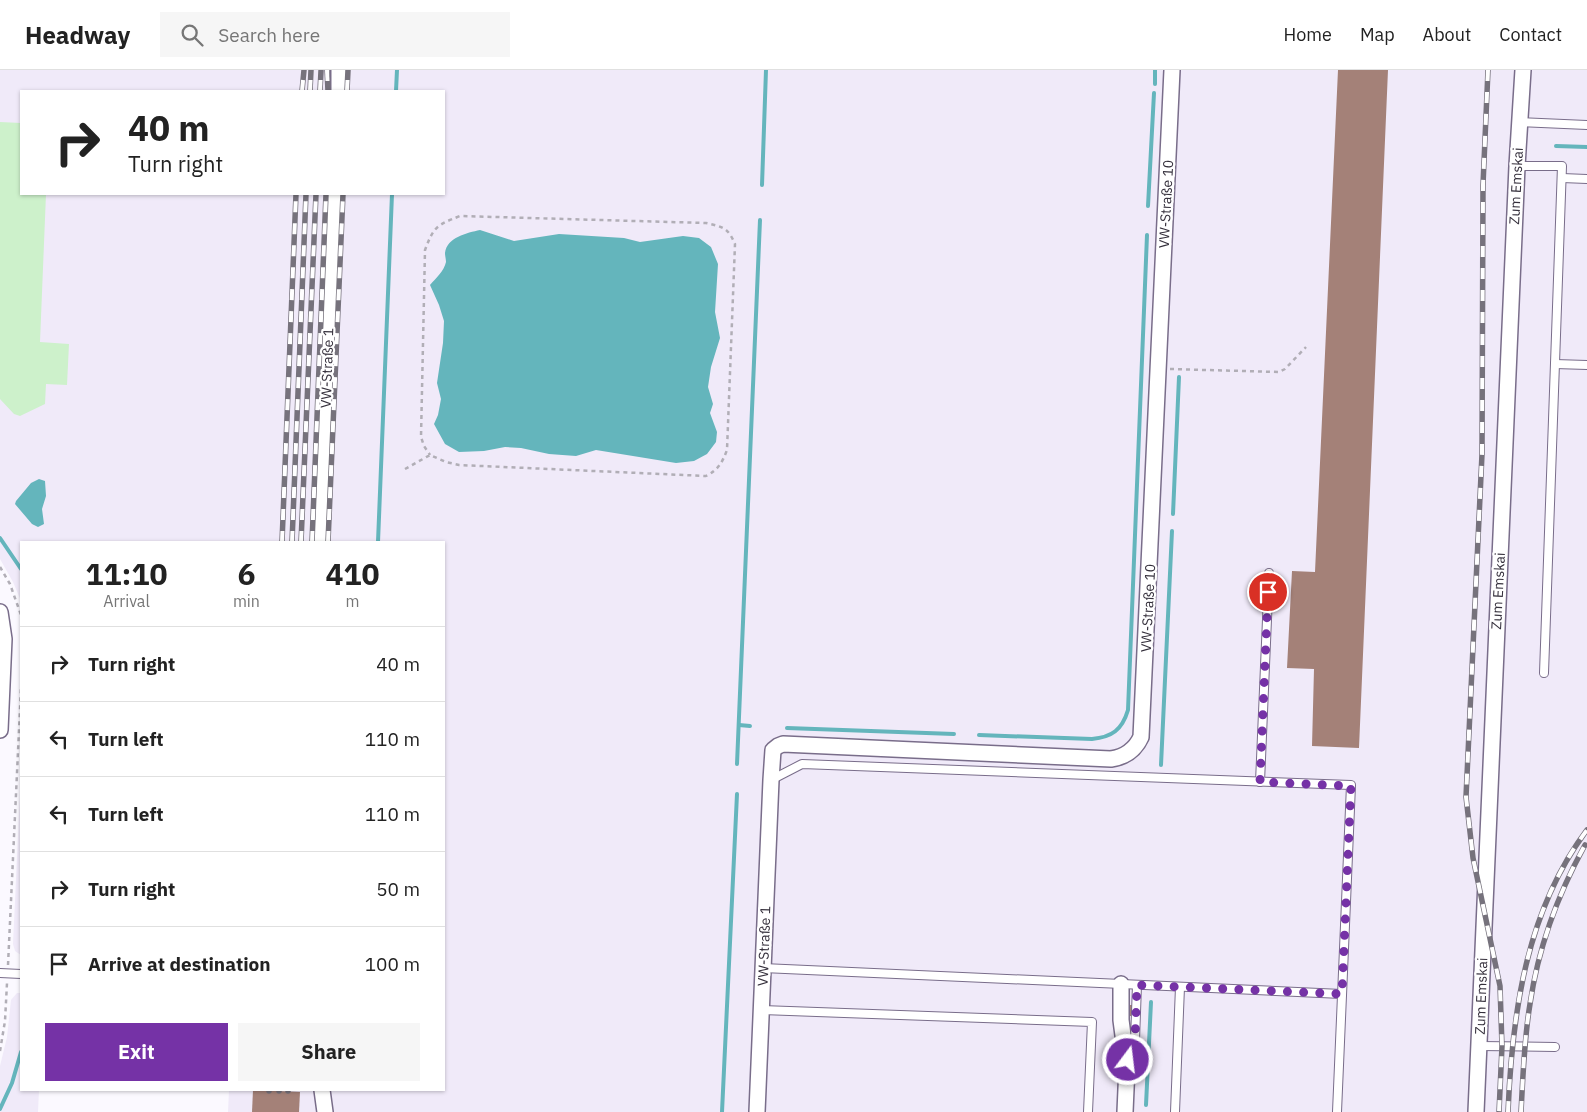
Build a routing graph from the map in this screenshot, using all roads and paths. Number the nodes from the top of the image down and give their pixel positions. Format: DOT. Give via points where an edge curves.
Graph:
graph roads {
  1 [pos="339,70"];
  2 [pos="1172,70"];
  3 [pos="1523,70"];
  4 [pos="338,90"];
  5 [pos="1519,122"];
  6 [pos="1587,125"];
  7 [pos="1517,166"];
  8 [pos="1562,178"];
  9 [pos="1587,180"];
  10 [pos="334,195"];
  11 [pos="1306,347"];
  12 [pos="1555,364"];
  13 [pos="1587,365"];
  14 [pos="1159,369"];
  15 [pos="430,455"];
  16 [pos="405,469"];
  17 [pos="320,541"];
  18 [pos="0,567"];
  19 [pos="1269,573"];
  20 [pos="0,612"];
  21 [pos="20,612"];
  22 [pos="1544,672"];
  23 [pos="20,704"];
  24 [pos="0,730"];
  25 [pos="770,780"];
  26 [pos="1260,782"];
  27 [pos="763,968"];
  28 [pos="4,974"];
  29 [pos="20,974"];
  30 [pos="1122,984"];
  31 [pos="1137,985"];
  32 [pos="1180,987"];
  33 [pos="1342,994"];
  34 [pos="761,1010"];
  35 [pos="1479,1046"];
  36 [pos="1555,1047"];
  37 [pos="0,1051"];
  38 [pos="1127,1066"];
  39 [pos="322,1091"];
  40 [pos="325,1112"];
  41 [pos="757,1112"];
  42 [pos="1088,1112"];
  43 [pos="1125,1112"];
  44 [pos="1174,1112"];
  45 [pos="1337,1112"];
  46 [pos="1476,1112"];
  1 -- 4 [label="street"];
  2 -- 14 [label="street, VW-Straße 10"];
  3 -- 5 [label="street, Zum Emskai"];
  5 -- 6 [label="lane"];
  5 -- 7 [label="street, Zum Emskai"];
  7 -- 8 [label="lane" via="1562,166"];
  7 -- 35 [label="street, Zum Emskai"];
  8 -- 9 [label="lane"];
  8 -- 12 [label="lane"];
  10 -- 17 [label="street, VW-Straße 1"];
  11 -- 14 [label="path" via="1279,372"];
  12 -- 13 [label="lane"];
  12 -- 22 [label="lane"];
  14 -- 25 [label="street, VW-Straße 10" via="1143,731 1134,749 1120,758 1111,759 783,744 773,750"];
  15 -- 15 [label="path" via="460,465 706,476 716,471 727,450 735,244 730,232 706,222 460,216 440,224 425,250 421,436"];
  15 -- 16 [label="path"];
  18 -- 21 [label="path"];
  19 -- 26 [label="lane"];
  20 -- 24 [label="street" via="4,639"];
  23 -- 28 [label="path"];
  25 -- 26 [label="lane" via="802,764"];
  25 -- 27 [label="street, VW-Straße 1"];
  26 -- 33 [label="lane" via="1351,786"];
  27 -- 30 [label="lane"];
  27 -- 34 [label="street, VW-Straße 1"];
  28 -- 29 [label="lane"];
  28 -- 37 [label="path" via="5,1021"];
  30 -- 31 [label="lane"];
  30 -- 38 [label="street" via="1121,1020"];
  31 -- 32 [label="lane"];
  31 -- 38 [label="lane" via="1135,1040"];
  32 -- 33 [label="lane"];
  32 -- 44 [label="lane"];
  33 -- 45 [label="lane"];
  34 -- 41 [label="street, VW-Straße 1"];
  34 -- 42 [label="lane" via="1092,1022"];
  35 -- 36 [label="lane"];
  35 -- 46 [label="street, Zum Emskai"];
  38 -- 43 [label="street"];
  39 -- 40 [label="street"];
}
